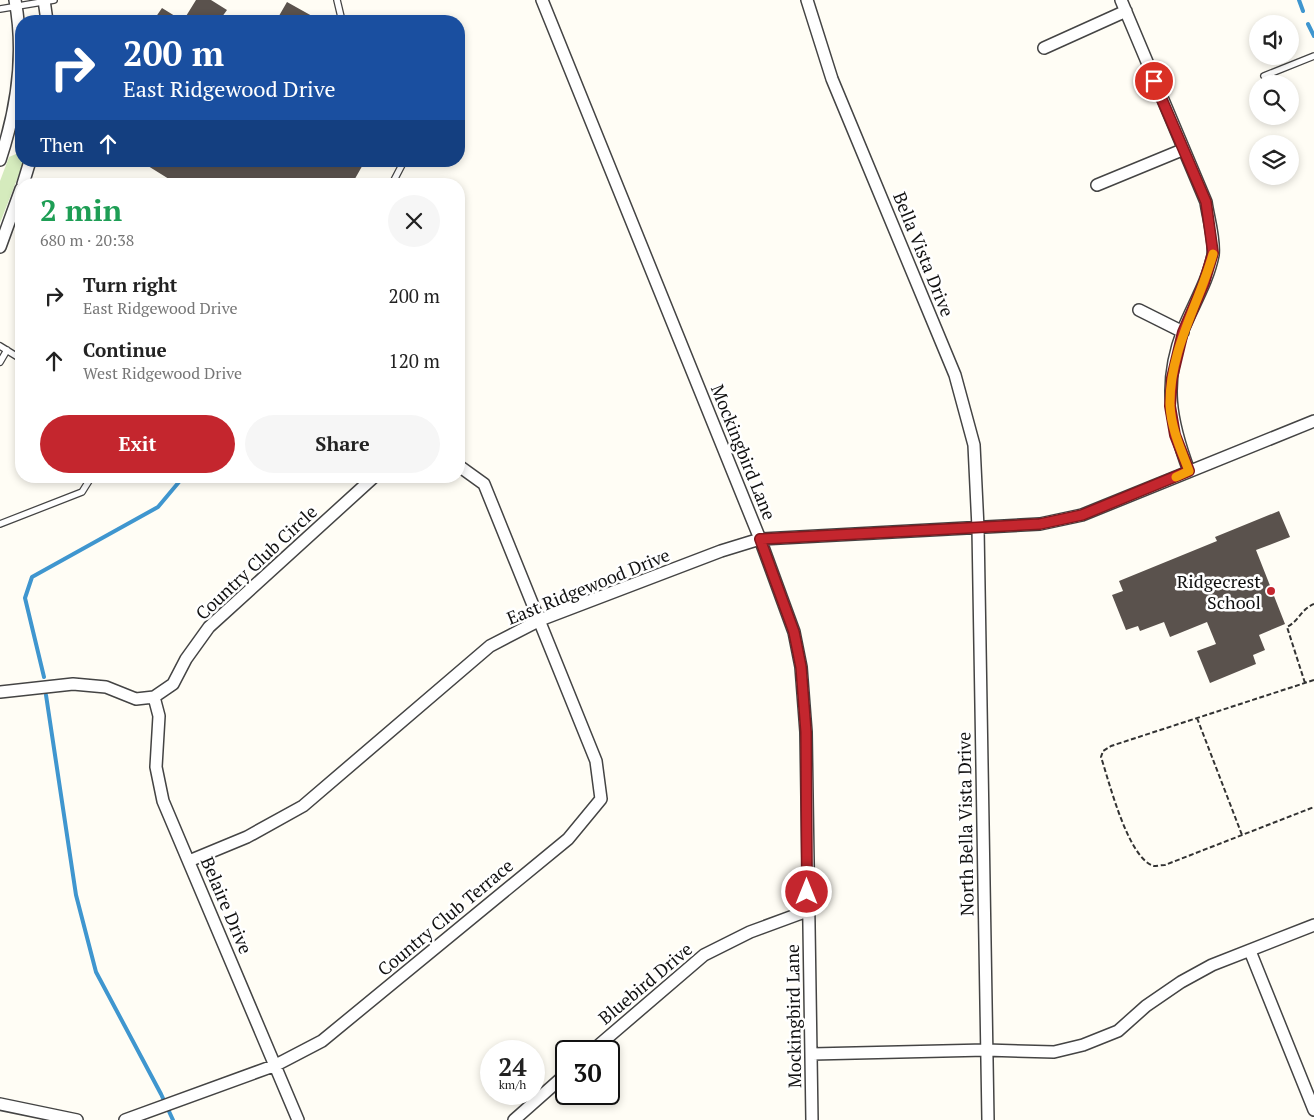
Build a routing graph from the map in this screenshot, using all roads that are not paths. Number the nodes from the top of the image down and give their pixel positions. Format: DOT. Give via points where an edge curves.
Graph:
graph roads {
  1 [pos="48,0"];
  2 [pos="337,0"];
  3 [pos="542,0"];
  4 [pos="807,0"];
  5 [pos="1121,0"];
  6 [pos="15,3"];
  7 [pos="0,9"];
  8 [pos="1126,11"];
  9 [pos="47,15"];
  10 [pos="341,15"];
  11 [pos="1044,48"];
  12 [pos="1314,56"];
  13 [pos="1266,75"];
  14 [pos="15,95"];
  15 [pos="3,141"];
  16 [pos="1182,150"];
  17 [pos="0,160"];
  18 [pos="1097,186"];
  19 [pos="15,206"];
  20 [pos="0,247"];
  21 [pos="1139,310"];
  22 [pos="1183,332"];
  23 [pos="0,346"];
  24 [pos="7,350"];
  25 [pos="15,355"];
  26 [pos="0,362"];
  27 [pos="1314,422"];
  28 [pos="465,470"];
  29 [pos="1189,471"];
  30 [pos="88,483"];
  31 [pos="367,483"];
  32 [pos="0,524"];
  33 [pos="978,528"];
  34 [pos="760,539"];
  35 [pos="540,620"];
  36 [pos="0,692"];
  37 [pos="154,697"];
  38 [pos="189,861"];
  39 [pos="807,911"];
  40 [pos="1314,925"];
  41 [pos="1250,951"];
  42 [pos="605,1040"];
  43 [pos="986,1050"];
  44 [pos="812,1054"];
  45 [pos="276,1065"];
  46 [pos="555,1084"];
  47 [pos="0,1104"];
  48 [pos="1314,1110"];
  49 [pos="519,1118"];
  50 [pos="77,1120"];
  51 [pos="125,1120"];
  52 [pos="298,1120"];
  53 [pos="812,1120"];
  54 [pos="988,1120"];
  1 -- 6 [label="lane"];
  1 -- 9 [label="street"];
  2 -- 10 [label="lane"];
  3 -- 34 [label="street, Mockingbird Lane"];
  4 -- 33 [label="street, Bella Vista Drive" via="832,79 955,375 974,445"];
  5 -- 8 [label="street"];
  6 -- 7 [label="lane"];
  8 -- 11 [label="street"];
  8 -- 16 [label="street"];
  12 -- 13 [label="lane"];
  14 -- 15 [label="street"];
  15 -- 17 [label="street"];
  16 -- 18 [label="street"];
  16 -- 22 [label="street" via="1206,202 1213,253"];
  19 -- 20 [label="street"];
  21 -- 22 [label="street"];
  22 -- 29 [label="street" via="1172,378 1170,406 1175,435"];
  23 -- 24 [label="lane"];
  24 -- 25 [label="lane"];
  24 -- 26 [label="lane"];
  27 -- 29 [label="street, East Ridgewood Drive"];
  28 -- 35 [label="street" via="484,484"];
  29 -- 33 [label="street, East Ridgewood Drive" via="1082,515 1040,524"];
  30 -- 32 [label="lane" via="82,492"];
  31 -- 37 [label="street, Country Club Circle" via="209,626 173,684"];
  33 -- 34 [label="street, East Ridgewood Drive"];
  33 -- 43 [label="street, North Bella Vista Drive"];
  34 -- 35 [label="street, East Ridgewood Drive"];
  34 -- 39 [label="street, Mockingbird Lane" via="794,632 801,667 806,732"];
  35 -- 38 [label="street, East Ridgewood Drive" via="490,646 303,806 247,837"];
  35 -- 45 [label="street, Country Club Terrace" via="596,761 601,799 568,839 330,1035"];
  36 -- 37 [label="street" via="73,684 106,687 136,699"];
  37 -- 38 [label="street, Belaire Drive" via="159,716 156,767 164,801"];
  38 -- 45 [label="street, Belaire Drive"];
  39 -- 42 [label="street, Bluebird Drive" via="750,932 704,955"];
  39 -- 44 [label="street, Mockingbird Lane"];
  40 -- 41 [label="street"];
  41 -- 43 [label="street" via="1212,965 1180,982 1118,1031 1083,1045 1054,1052"];
  41 -- 48 [label="street"];
  43 -- 44 [label="street"];
  43 -- 54 [label="street, North Bella Vista Drive"];
  44 -- 53 [label="street, Mockingbird Lane"];
  45 -- 51 [label="street, Country Club Terrace"];
  45 -- 52 [label="street, Belaire Drive"];
  46 -- 49 [label="street"];
  47 -- 50 [label="street"];
}
